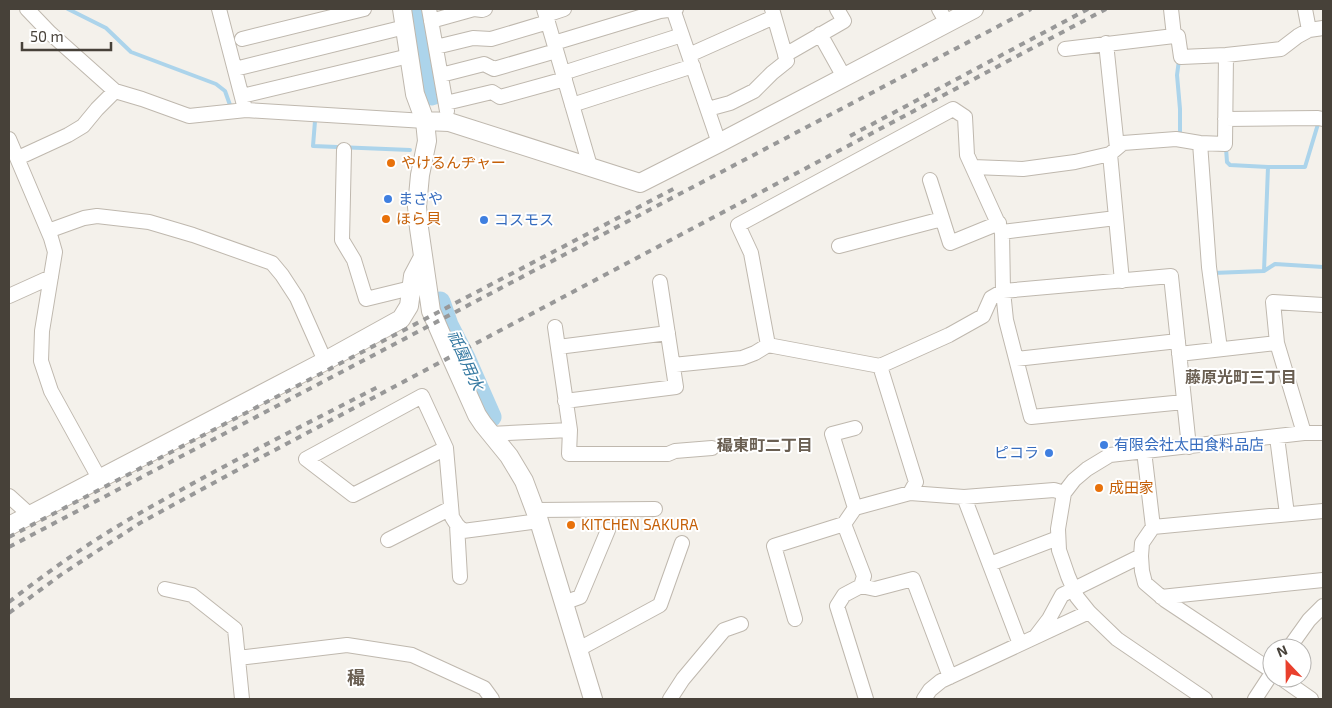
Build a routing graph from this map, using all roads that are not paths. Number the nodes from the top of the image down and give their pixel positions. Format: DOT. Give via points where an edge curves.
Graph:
graph roads {
  1 [pos="28,9"];
  2 [pos="219,9"];
  3 [pos="364,9"];
  4 [pos="402,9"];
  5 [pos="485,9"];
  6 [pos="564,9"];
  7 [pos="674,9"];
  8 [pos="837,9"];
  9 [pos="974,9"];
  10 [pos="1171,9"];
  11 [pos="1305,9"];
  12 [pos="773,13"];
  13 [pos="430,15"];
  14 [pos="546,15"];
  15 [pos="943,16"];
  16 [pos="405,27"];
  17 [pos="1323,28"];
  18 [pos="1309,30"];
  19 [pos="820,34"];
  20 [pos="682,35"];
  21 [pos="1174,36"];
  22 [pos="242,39"];
  23 [pos="1106,44"];
  24 [pos="436,47"];
  25 [pos="555,47"];
  26 [pos="1065,49"];
  27 [pos="785,54"];
  28 [pos="1226,55"];
  29 [pos="409,56"];
  30 [pos="691,60"];
  31 [pos="235,69"];
  32 [pos="441,75"];
  33 [pos="564,76"];
  34 [pos="844,78"];
  35 [pos="115,91"];
  36 [pos="244,103"];
  37 [pos="446,103"];
  38 [pos="572,105"];
  39 [pos="708,109"];
  40 [pos="1225,119"];
  41 [pos="1323,119"];
  42 [pos="425,121"];
  43 [pos="449,122"];
  44 [pos="9,139"];
  45 [pos="719,143"];
  46 [pos="1200,143"];
  47 [pos="344,150"];
  48 [pos="1113,151"];
  49 [pos="14,156"];
  50 [pos="590,166"];
  51 [pos="973,167"];
  52 [pos="930,180"];
  53 [pos="942,218"];
  54 [pos="1116,218"];
  55 [pos="1001,228"];
  56 [pos="48,231"];
  57 [pos="840,246"];
  58 [pos="424,257"];
  59 [pos="51,277"];
  60 [pos="1122,281"];
  61 [pos="660,282"];
  62 [pos="412,288"];
  63 [pos="1004,291"];
  64 [pos="9,296"];
  65 [pos="1323,305"];
  66 [pos="555,327"];
  67 [pos="668,333"];
  68 [pos="1277,343"];
  69 [pos="768,345"];
  70 [pos="558,347"];
  71 [pos="1178,347"];
  72 [pos="1220,349"];
  73 [pos="1016,359"];
  74 [pos="325,361"];
  75 [pos="673,365"];
  76 [pos="880,366"];
  77 [pos="566,401"];
  78 [pos="1184,402"];
  79 [pos="855,428"];
  80 [pos="570,430"];
  81 [pos="1323,433"];
  82 [pos="490,434"];
  83 [pos="1304,434"];
  84 [pos="1277,437"];
  85 [pos="1189,447"];
  86 [pos="446,448"];
  87 [pos="712,448"];
  88 [pos="1144,451"];
  89 [pos="99,478"];
  90 [pos="910,493"];
  91 [pos="1064,493"];
  92 [pos="964,497"];
  93 [pos="9,498"];
  94 [pos="451,508"];
  95 [pos="854,508"];
  96 [pos="655,509"];
  97 [pos="1323,511"];
  98 [pos="1286,514"];
  99 [pos="30,515"];
  100 [pos="538,516"];
  101 [pos="844,524"];
  102 [pos="457,525"];
  103 [pos="9,526"];
  104 [pos="1153,527"];
  105 [pos="608,530"];
  106 [pos="1058,538"];
  107 [pos="388,540"];
  108 [pos="682,543"];
  109 [pos="1141,556"];
  110 [pos="990,564"];
  111 [pos="460,577"];
  112 [pos="1323,580"];
  113 [pos="861,586"];
  114 [pos="165,589"];
  115 [pos="1074,590"];
  116 [pos="1161,597"];
  117 [pos="563,603"];
  118 [pos="1323,606"];
  119 [pos="1089,612"];
  120 [pos="795,620"];
  121 [pos="741,624"];
  122 [pos="1036,636"];
  123 [pos="1297,638"];
  124 [pos="1020,644"];
  125 [pos="577,650"];
  126 [pos="238,658"];
  127 [pos="1262,665"];
  128 [pos="950,676"];
  129 [pos="1262,688"];
  130 [pos="1295,688"];
  131 [pos="242,699"];
  132 [pos="492,699"];
  133 [pos="593,699"];
  134 [pos="670,699"];
  135 [pos="866,699"];
  136 [pos="924,699"];
  137 [pos="1205,699"];
  138 [pos="1255,699"];
  139 [pos="1310,699"];
  1 -- 35 [label="street"];
  2 -- 31 [label="street"];
  3 -- 22 [label="street"];
  4 -- 16 [label="street"];
  5 -- 13 [label="street"];
  6 -- 14 [label="street"];
  7 -- 20 [label="street"];
  7 -- 25 [label="street"];
  8 -- 19 [label="street" via="844,21"];
  9 -- 15 [label="street"];
  10 -- 21 [label="street"];
  11 -- 18 [label="street"];
  12 -- 27 [label="street"];
  12 -- 30 [label="street"];
  13 -- 24 [label="street"];
  14 -- 24 [label="street" via="491,39 473,38"];
  14 -- 25 [label="street"];
  15 -- 34 [label="street"];
  16 -- 29 [label="street"];
  16 -- 31 [label="street"];
  17 -- 18 [label="street"];
  18 -- 28 [label="street" via="1281,49"];
  19 -- 27 [label="street"];
  19 -- 34 [label="street"];
  20 -- 30 [label="street"];
  20 -- 33 [label="street"];
  21 -- 23 [label="street"];
  21 -- 28 [label="street" via="1178,36 1180,57"];
  23 -- 26 [label="street"];
  23 -- 48 [label="street"];
  24 -- 32 [label="street"];
  25 -- 32 [label="street" via="494,68 484,64"];
  25 -- 33 [label="street"];
  27 -- 39 [label="street" via="787,61 754,92"];
  28 -- 40 [label="street"];
  29 -- 36 [label="street"];
  29 -- 42 [label="street" via="415,94"];
  30 -- 38 [label="street"];
  30 -- 39 [label="street"];
  31 -- 36 [label="street"];
  32 -- 37 [label="street"];
  33 -- 37 [label="street" via="500,97 492,92"];
  33 -- 38 [label="street"];
  34 -- 45 [label="street"];
  35 -- 36 [label="street" via="189,116"];
  35 -- 49 [label="street" via="83,126"];
  36 -- 42 [label="street"];
  37 -- 43 [label="street"];
  38 -- 50 [label="street"];
  39 -- 45 [label="street"];
  40 -- 41 [label="street"];
  40 -- 46 [label="street" via="1225,144"];
  42 -- 43 [label="street"];
  42 -- 58 [label="street" via="427,141 417,207"];
  43 -- 50 [label="street"];
  44 -- 49 [label="street"];
  45 -- 50 [label="street" via="640,183"];
  46 -- 48 [label="street" via="1176,139 1123,142"];
  46 -- 72 [label="street" via="1209,267"];
  47 -- 62 [label="street" via="342,240 354,260 366,299"];
  48 -- 51 [label="street" via="1075,162 1023,169"];
  48 -- 54 [label="street"];
  49 -- 56 [label="street"];
  51 -- 55 [label="street"];
  51 -- 69 [label="street" via="967,155 965,117 953,109 738,225 751,253"];
  52 -- 53 [label="street"];
  53 -- 55 [label="street" via="950,243"];
  53 -- 57 [label="street"];
  54 -- 55 [label="street"];
  54 -- 60 [label="street"];
  55 -- 63 [label="street"];
  56 -- 59 [label="street" via="55,252"];
  56 -- 74 [label="street" via="97,216 149,222 272,263 297,298"];
  58 -- 62 [label="street" via="413,276"];
  58 -- 82 [label="street" via="431,311 478,415"];
  59 -- 64 [label="street"];
  59 -- 89 [label="street" via="42,331 42,361 52,391"];
  60 -- 63 [label="street"];
  60 -- 71 [label="street" via="1171,276"];
  61 -- 67 [label="street"];
  62 -- 74 [label="street" via="409,306 401,319"];
  63 -- 73 [label="street" via="1006,320"];
  63 -- 76 [label="street" via="991,298 983,316"];
  65 -- 68 [label="street" via="1273,302"];
  66 -- 70 [label="street"];
  67 -- 70 [label="street"];
  67 -- 75 [label="street"];
  68 -- 72 [label="street"];
  68 -- 83 [label="street"];
  69 -- 75 [label="street" via="742,358"];
  69 -- 76 [label="street"];
  70 -- 77 [label="street"];
  71 -- 72 [label="street"];
  71 -- 73 [label="street"];
  71 -- 78 [label="street"];
  73 -- 78 [label="street" via="1031,417"];
  74 -- 89 [label="street"];
  75 -- 77 [label="street" via="676,387"];
  76 -- 90 [label="street" via="916,482"];
  77 -- 80 [label="street"];
  78 -- 85 [label="street"];
  79 -- 95 [label="street" via="832,434"];
  80 -- 82 [label="street"];
  80 -- 87 [label="street" via="569,454 668,454"];
  81 -- 83 [label="street"];
  82 -- 100 [label="street" via="524,481"];
  83 -- 84 [label="street"];
  84 -- 85 [label="street"];
  84 -- 98 [label="street"];
  85 -- 88 [label="street"];
  86 -- 86 [label="street" via="422,396 306,458 353,495"];
  86 -- 94 [label="street"];
  88 -- 91 [label="street" via="1110,455 1087,468"];
  88 -- 104 [label="street"];
  89 -- 99 [label="street"];
  90 -- 92 [label="street"];
  90 -- 95 [label="street"];
  91 -- 92 [label="street" via="1054,490"];
  91 -- 106 [label="street"];
  92 -- 110 [label="street"];
  93 -- 99 [label="street"];
  94 -- 102 [label="street"];
  94 -- 107 [label="street"];
  95 -- 101 [label="street"];
  96 -- 100 [label="street"];
  97 -- 98 [label="street"];
  98 -- 104 [label="street"];
  99 -- 103 [label="street"];
  100 -- 102 [label="street" via="463,530"];
  100 -- 117 [label="street"];
  101 -- 113 [label="street" via="864,576"];
  101 -- 120 [label="street" via="774,546"];
  102 -- 111 [label="street"];
  104 -- 109 [label="street" via="1142,543"];
  105 -- 117 [label="street" via="580,597"];
  106 -- 110 [label="street"];
  106 -- 115 [label="street" via="1059,550"];
  108 -- 125 [label="street" via="660,604"];
  109 -- 115 [label="street"];
  109 -- 116 [label="street" via="1146,583"];
  110 -- 124 [label="street"];
  112 -- 116 [label="street"];
  113 -- 128 [label="street" via="875,590 913,579"];
  113 -- 135 [label="street" via="844,595 837,606"];
  114 -- 126 [label="street" via="192,595 235,629"];
  115 -- 119 [label="street"];
  115 -- 122 [label="street" via="1062,595"];
  116 -- 127 [label="street"];
  117 -- 125 [label="street"];
  118 -- 123 [label="street"];
  119 -- 122 [label="street"];
  119 -- 137 [label="street" via="1117,639"];
  121 -- 134 [label="street" via="724,630"];
  122 -- 124 [label="street"];
  124 -- 128 [label="street"];
  125 -- 133 [label="street"];
  126 -- 131 [label="street"];
  126 -- 132 [label="street" via="347,645 412,654 484,688"];
  128 -- 136 [label="street" via="930,690"];
  129 -- 138 [label="street"];
  130 -- 139 [label="street"];
}
